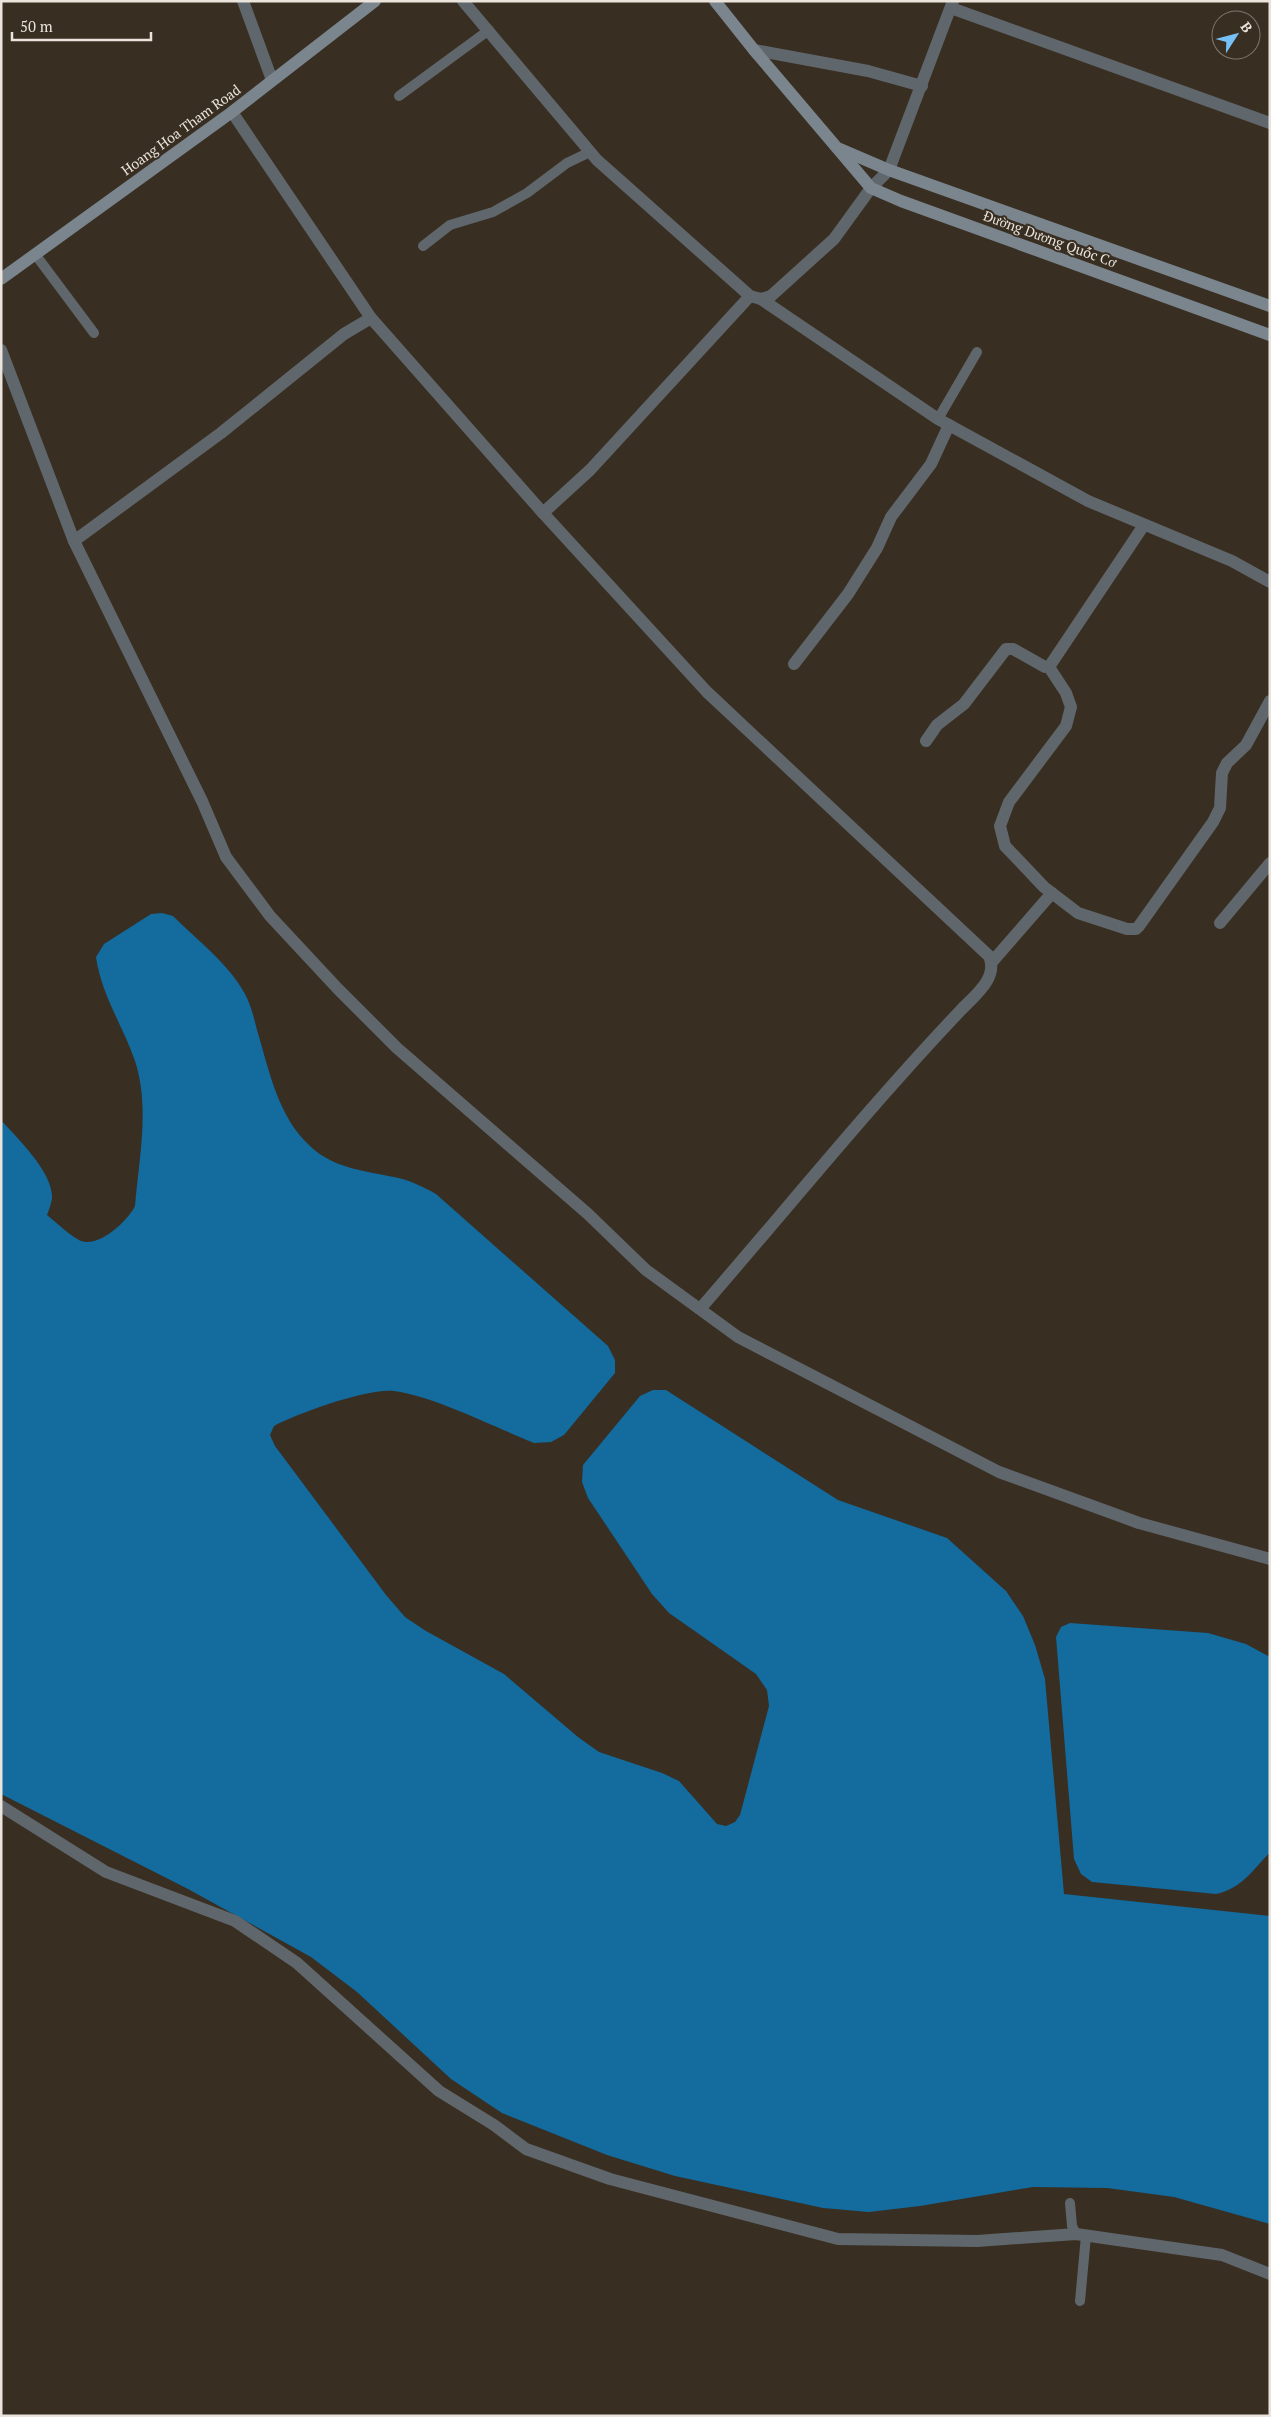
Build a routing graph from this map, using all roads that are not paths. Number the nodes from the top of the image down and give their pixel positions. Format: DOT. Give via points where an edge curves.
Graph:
graph roads {
  1 [pos="243,1"];
  2 [pos="375,1"];
  3 [pos="463,1"];
  4 [pos="716,1"];
  5 [pos="952,4"];
  6 [pos="489,30"];
  7 [pos="754,50"];
  8 [pos="272,80"];
  9 [pos="922,86"];
  10 [pos="399,96"];
  11 [pos="232,112"];
  12 [pos="1270,124"];
  13 [pos="835,148"];
  14 [pos="590,152"];
  15 [pos="889,170"];
  16 [pos="871,188"];
  17 [pos="423,246"];
  18 [pos="35,254"];
  19 [pos="1,280"];
  20 [pos="755,298"];
  21 [pos="1270,306"];
  22 [pos="370,318"];
  23 [pos="94,332"];
  24 [pos="1270,335"];
  25 [pos="1,350"];
  26 [pos="977,352"];
  27 [pos="944,422"];
  28 [pos="546,510"];
  29 [pos="1144,525"];
  30 [pos="74,541"];
  31 [pos="1270,582"];
  32 [pos="794,664"];
  33 [pos="1049,667"];
  34 [pos="1270,701"];
  35 [pos="926,741"];
  36 [pos="1270,863"];
  37 [pos="1052,893"];
  38 [pos="1220,923"];
  39 [pos="992,962"];
  40 [pos="700,1309"];
  41 [pos="1270,1559"];
  42 [pos="1,1806"];
  43 [pos="1070,2203"];
  44 [pos="1081,2235"];
  45 [pos="1270,2274"];
  46 [pos="1080,2301"];
  1 -- 8 [label="street"];
  2 -- 8 [label="main road, Hoang Hoa Tham Road"];
  3 -- 6 [label="street"];
  4 -- 7 [label="main road, Đường Dương Quốc Cơ"];
  5 -- 9 [label="street"];
  5 -- 12 [label="street"];
  6 -- 10 [label="lane"];
  6 -- 14 [label="street"];
  7 -- 9 [label="street" via="868,71"];
  7 -- 13 [label="main road, Đường Dương Quốc Cơ"];
  8 -- 11 [label="main road, Hoang Hoa Tham Road"];
  9 -- 15 [label="street"];
  11 -- 18 [label="main road, Hoang Hoa Tham Road"];
  11 -- 22 [label="street"];
  13 -- 15 [label="main road, Đường Dương Quốc Cơ"];
  13 -- 16 [label="main road, Đường Dương Quốc Cơ"];
  14 -- 17 [label="lane" via="567,163 528,193 493,212 450,225"];
  14 -- 20 [label="street"];
  15 -- 16 [label="street"];
  15 -- 21 [label="main road, Đường Dương Quốc Cơ"];
  16 -- 20 [label="street" via="834,239 771,296"];
  16 -- 24 [label="main road, Đường Dương Quốc Cơ"];
  18 -- 19 [label="main road, Hoang Hoa Tham Road"];
  18 -- 23 [label="lane"];
  20 -- 27 [label="street"];
  20 -- 28 [label="street" via="590,470"];
  22 -- 28 [label="street"];
  22 -- 30 [label="street" via="344,334 221,434"];
  25 -- 30 [label="street"];
  26 -- 27 [label="lane"];
  27 -- 29 [label="street" via="1088,501"];
  27 -- 32 [label="street" via="931,464 891,518 877,548 848,594"];
  28 -- 39 [label="street" via="707,692 990,956"];
  29 -- 31 [label="street" via="1232,561"];
  29 -- 33 [label="street"];
  30 -- 40 [label="street" via="202,801 226,857 270,916 397,1048 588,1214 646,1270"];
  33 -- 35 [label="street" via="1014,649 1006,650 964,704 937,725"];
  33 -- 37 [label="street" via="1071,707 1066,726 1009,802 1000,826 1005,846"];
  34 -- 37 [label="street" via="1246,745 1227,762 1222,773 1220,808 1213,822 1138,927 1127,929 1078,913"];
  36 -- 38 [label="street"];
  37 -- 39 [label="street"];
  39 -- 40 [label="street" via="993,971 986,984 925,1048"];
  40 -- 41 [label="street" via="738,1337 999,1472 1139,1523"];
  42 -- 44 [label="street" via="106,1872 235,1921 297,1963 439,2091 526,2149 610,2179 838,2239 977,2241"];
  43 -- 44 [label="lane" via="1072,2226"];
  44 -- 45 [label="street" via="1222,2255"];
  44 -- 46 [label="lane"];
}
